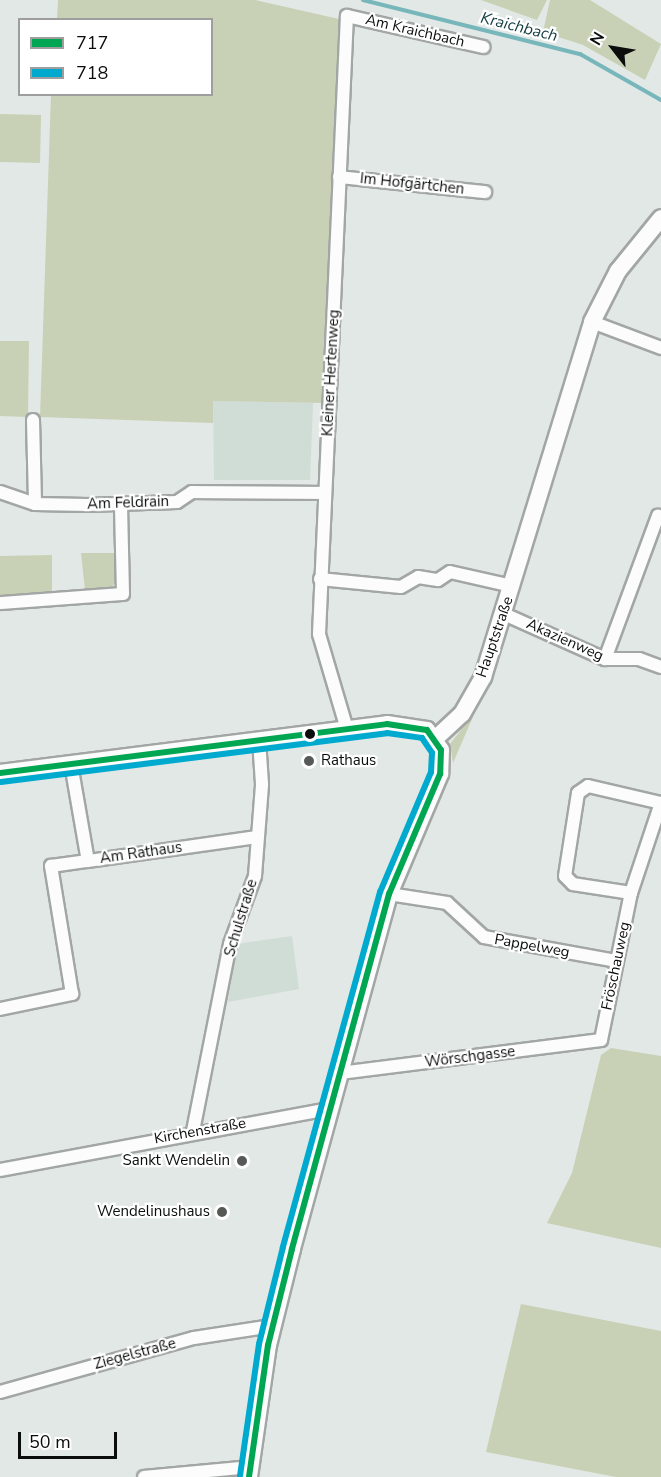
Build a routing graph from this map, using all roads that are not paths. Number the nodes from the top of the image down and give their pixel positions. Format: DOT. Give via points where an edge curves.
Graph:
graph roads {
  1 [pos="347,16"];
  2 [pos="484,47"];
  3 [pos="339,177"];
  4 [pos="485,192"];
  5 [pos="661,218"];
  6 [pos="592,322"];
  7 [pos="661,348"];
  8 [pos="33,420"];
  9 [pos="0,492"];
  10 [pos="325,493"];
  11 [pos="35,504"];
  12 [pos="121,504"];
  13 [pos="658,516"];
  14 [pos="649,552"];
  15 [pos="661,557"];
  16 [pos="320,579"];
  17 [pos="512,586"];
  18 [pos="0,603"];
  19 [pos="504,614"];
  20 [pos="605,659"];
  21 [pos="661,667"];
  22 [pos="346,726"];
  23 [pos="436,738"];
  24 [pos="259,739"];
  25 [pos="71,764"];
  26 [pos="0,773"];
  27 [pos="661,803"];
  28 [pos="256,837"];
  29 [pos="88,861"];
  30 [pos="631,893"];
  31 [pos="389,894"];
  32 [pos="616,961"];
  33 [pos="0,1009"];
  34 [pos="601,1040"];
  35 [pos="340,1073"];
  36 [pos="330,1108"];
  37 [pos="193,1131"];
  38 [pos="0,1170"];
  39 [pos="272,1326"];
  40 [pos="0,1392"];
  41 [pos="250,1472"];
  42 [pos="144,1477"];
  1 -- 2 [label="street, Am Kraichbach"];
  1 -- 3 [label="street, Kleiner Hertenweg"];
  3 -- 4 [label="street, Im Hofgärtchen"];
  3 -- 10 [label="street, Kleiner Hertenweg"];
  5 -- 6 [label="street, Hauptstraße" via="618,270"];
  6 -- 7 [label="street"];
  6 -- 17 [label="street, Hauptstraße"];
  8 -- 11 [label="street"];
  9 -- 11 [label="street, Am Feldrain"];
  10 -- 12 [label="street, Am Feldrain" via="192,492 177,502"];
  10 -- 16 [label="street, Kleiner Hertenweg"];
  11 -- 12 [label="street, Am Feldrain"];
  12 -- 18 [label="street" via="123,594"];
  13 -- 14 [label="street" via="645,547"];
  14 -- 15 [label="street"];
  14 -- 20 [label="street"];
  16 -- 17 [label="street" via="401,587 418,577 438,580 450,572"];
  16 -- 22 [label="street, Kleiner Hertenweg" via="320,643"];
  17 -- 19 [label="street, Hauptstraße"];
  19 -- 20 [label="street, Akazienweg"];
  19 -- 23 [label="street, Hauptstraße" via="483,677 462,714"];
  20 -- 21 [label="street, Akazienweg"];
  22 -- 23 [label="street" via="405,724"];
  22 -- 24 [label="street"];
  23 -- 31 [label="street" via="440,774"];
  24 -- 25 [label="street"];
  24 -- 28 [label="street, Schulstraße" via="262,784"];
  25 -- 26 [label="street"];
  25 -- 29 [label="street, Am Rathaus"];
  27 -- 30 [label="street, Fröschauweg"];
  27 -- 30 [label="street, Fröschauweg" via="588,786 578,793 564,876 573,884"];
  28 -- 29 [label="street, Am Rathaus"];
  28 -- 37 [label="street, Schulstraße" via="255,876 230,944"];
  29 -- 33 [label="street" via="51,866 72,994"];
  30 -- 32 [label="street, Fröschauweg"];
  31 -- 32 [label="street, Pappelweg" via="447,903 484,937"];
  31 -- 35 [label="street"];
  32 -- 34 [label="street, Fröschauweg"];
  34 -- 35 [label="street, Wörschgasse"];
  35 -- 36 [label="street"];
  36 -- 37 [label="street, Kirchenstraße"];
  36 -- 39 [label="street"];
  37 -- 38 [label="street, Kirchenstraße"];
  39 -- 40 [label="street, Ziegelstraße" via="194,1338"];
  39 -- 41 [label="street"];
  41 -- 42 [label="street"];
}
